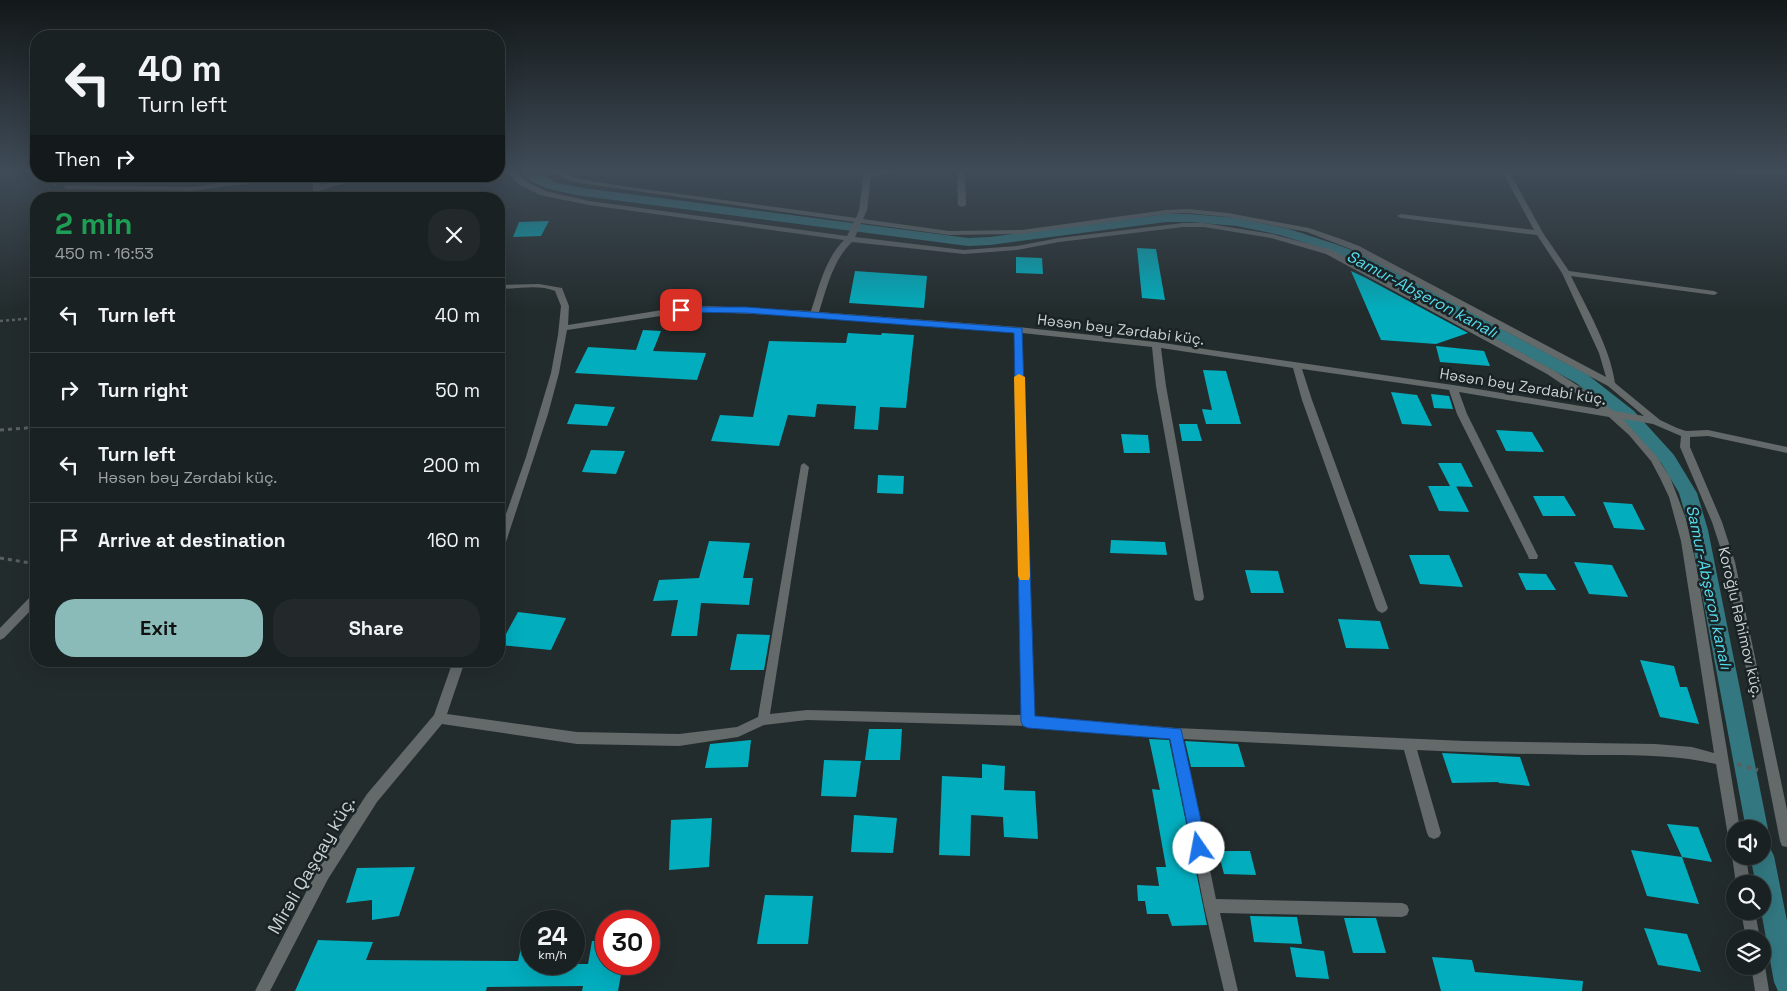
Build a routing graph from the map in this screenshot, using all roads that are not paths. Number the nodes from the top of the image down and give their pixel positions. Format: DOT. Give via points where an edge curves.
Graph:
graph roads {
  1 [pos="698,217"];
  2 [pos="826,217"];
  3 [pos="860,217"];
  4 [pos="1128,217"];
  5 [pos="1240,217"];
  6 [pos="1411,217"];
  7 [pos="1531,217"];
  8 [pos="859,222"];
  9 [pos="1540,233"];
  10 [pos="850,239"];
  11 [pos="1566,273"];
  12 [pos="505,287"];
  13 [pos="1714,293"];
  14 [pos="814,314"];
  15 [pos="565,328"];
  16 [pos="1018,330"];
  17 [pos="1156,345"];
  18 [pos="1297,367"];
  19 [pos="1611,384"];
  20 [pos="1453,388"];
  21 [pos="1612,415"];
  22 [pos="1657,422"];
  23 [pos="1686,434"];
  24 [pos="1787,450"];
  25 [pos="804,468"];
  26 [pos="505,530"];
  27 [pos="1533,556"];
  28 [pos="1199,597"];
  29 [pos="30,604"];
  30 [pos="1382,608"];
  31 [pos="0,635"];
  32 [pos="457,667"];
  33 [pos="439,718"];
  34 [pos="763,720"];
  35 [pos="1028,721"];
  36 [pos="1176,733"];
  37 [pos="1409,744"];
  38 [pos="1722,760"];
  39 [pos="1732,820"];
  40 [pos="1434,833"];
  41 [pos="1787,841"];
  42 [pos="1211,906"];
  43 [pos="1402,910"];
  44 [pos="1759,975"];
  45 [pos="262,991"];
  46 [pos="1231,991"];
  47 [pos="1762,991"];
  1 -- 10 [label="street"];
  2 -- 8 [label="street"];
  3 -- 8 [label="street"];
  4 -- 8 [label="street" via="993,234 949,233"];
  5 -- 19 [label="street" via="1309,230 1356,248"];
  6 -- 9 [label="street"];
  7 -- 9 [label="street"];
  8 -- 10 [label="street"];
  9 -- 11 [label="street"];
  10 -- 14 [label="street" via="832,263"];
  10 -- 21 [label="street" via="983,252 1183,224 1272,236 1329,252 1578,388"];
  11 -- 13 [label="street"];
  11 -- 19 [label="street" via="1603,353"];
  12 -- 15 [label="street" via="558,289 562,295"];
  14 -- 15 [label="street, Həsən bəy Zərdabi küç." via="681,310"];
  14 -- 16 [label="street, Həsən bəy Zərdabi küç."];
  15 -- 26 [label="street" via="551,393"];
  16 -- 17 [label="street, Həsən bəy Zərdabi küç."];
  16 -- 35 [label="street"];
  17 -- 18 [label="street, Həsən bəy Zərdabi küç."];
  17 -- 28 [label="street"];
  18 -- 20 [label="street, Həsən bəy Zərdabi küç."];
  18 -- 30 [label="street"];
  19 -- 22 [label="street"];
  20 -- 21 [label="street, Həsən bəy Zərdabi küç."];
  20 -- 27 [label="street" via="1462,414"];
  21 -- 22 [label="street, Həsən bəy Zərdabi küç."];
  21 -- 38 [label="street" via="1655,460 1679,516 1686,538"];
  22 -- 23 [label="street"];
  23 -- 24 [label="street" via="1708,434"];
  23 -- 41 [label="street, Koroğlu Rəhimov küç." via="1685,447 1730,562"];
  25 -- 34 [label="street"];
  29 -- 31 [label="street"];
  32 -- 33 [label="street, Mirəli Qaşqay küç."];
  33 -- 34 [label="street" via="577,738 679,740 738,732"];
  33 -- 45 [label="street, Mirəli Qaşqay küç." via="372,798 324,874"];
  34 -- 35 [label="street" via="807,715"];
  35 -- 36 [label="street"];
  36 -- 37 [label="street"];
  36 -- 42 [label="street"];
  37 -- 38 [label="street" via="1655,750"];
  37 -- 40 [label="street"];
  38 -- 39 [label="street"];
  42 -- 43 [label="street"];
  42 -- 46 [label="street"];
  44 -- 47 [label="street"];
}
